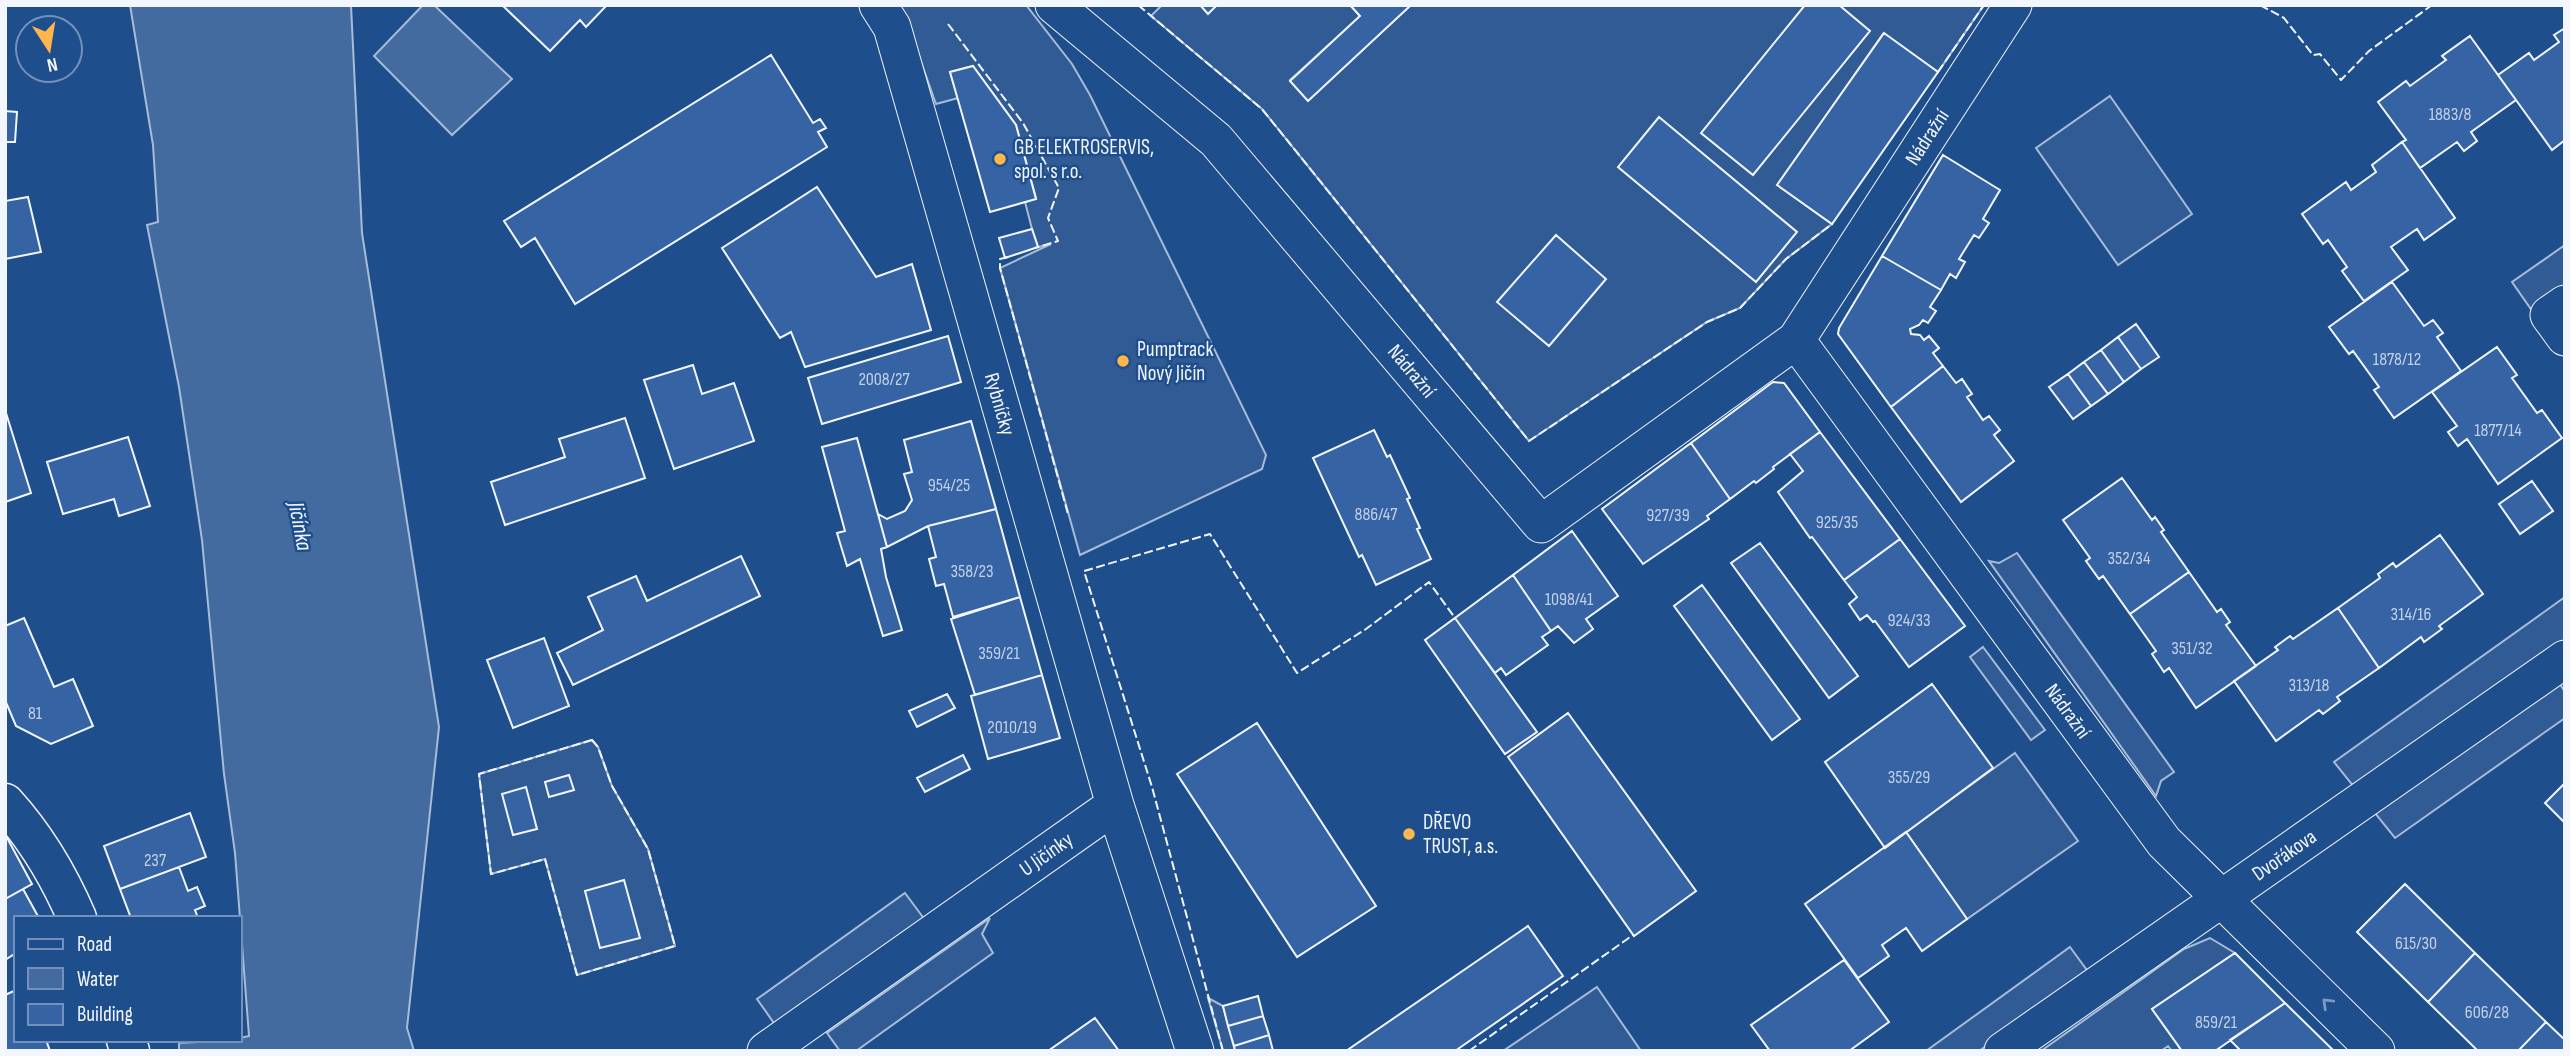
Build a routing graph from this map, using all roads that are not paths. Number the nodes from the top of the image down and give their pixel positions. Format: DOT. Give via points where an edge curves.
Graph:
graph roads {
  1 [pos="878,5"];
  2 [pos="1054,5"];
  3 [pos="2013,5"];
  4 [pos="2565,304"];
  5 [pos="2565,337"];
  6 [pos="1796,340"];
  7 [pos="2565,659"];
  8 [pos="5,803"];
  9 [pos="1115,806"];
  10 [pos="2221,899"];
  11 [pos="76,916"];
  12 [pos="766,1051"];
  13 [pos="1195,1051"];
  14 [pos="2003,1051"];
  15 [pos="2376,1051"];
  1 -- 9 [label="street, Rybníčky" via="892,27"];
  2 -- 6 [label="street, Nádražní" via="1216,140 1541,524"];
  3 -- 6 [label="street, Nádražní"];
  4 -- 5 [label="street" via="2549,315"];
  6 -- 10 [label="street, Nádražní" via="2164,842"];
  7 -- 10 [label="street, Dvořákova"];
  8 -- 11 [label="street" via="41,849"];
  9 -- 12 [label="street, U Jičínky"];
  9 -- 13 [label="street"];
  10 -- 14 [label="street, Dvořákova"];
  15 -- 10 [label="street, Nádražní, one-way"];
}
